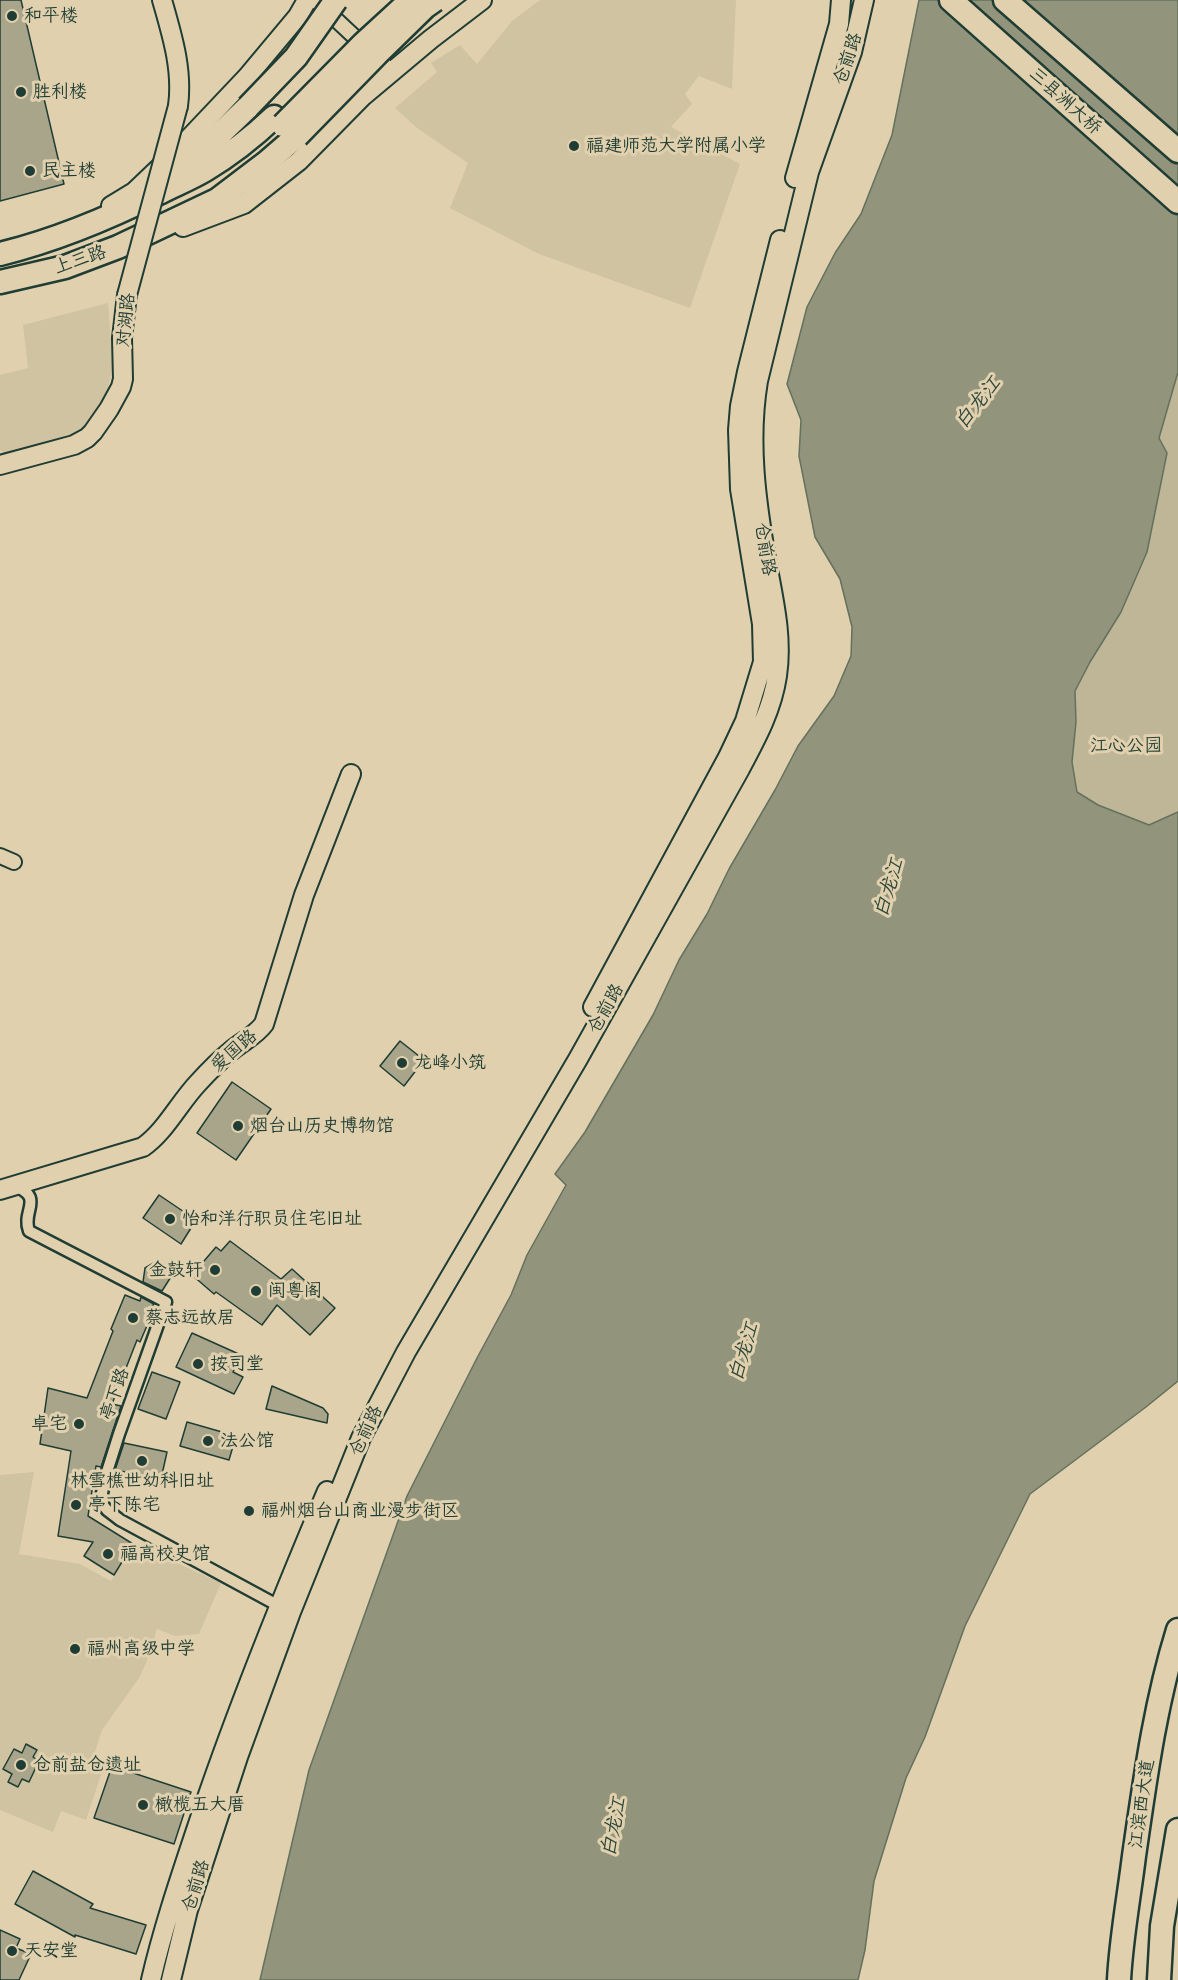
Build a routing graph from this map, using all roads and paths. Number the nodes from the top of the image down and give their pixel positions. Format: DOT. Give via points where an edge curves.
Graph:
graph roads {
  1 [pos="162,0"];
  2 [pos="307,0"];
  3 [pos="315,0"];
  4 [pos="336,0"];
  5 [pos="391,0"];
  6 [pos="411,0"];
  7 [pos="435,0"];
  8 [pos="482,0"];
  9 [pos="841,0"];
  10 [pos="864,0"];
  11 [pos="951,0"];
  12 [pos="1005,0"];
  13 [pos="392,72"];
  14 [pos="285,126"];
  15 [pos="1178,151"];
  16 [pos="159,193"];
  17 [pos="1178,202"];
  18 [pos="64,235"];
  19 [pos="118,247"];
  20 [pos="0,254"];
  21 [pos="0,282"];
  22 [pos="0,465"];
  23 [pos="351,774"];
  24 [pos="0,856"];
  25 [pos="14,862"];
  26 [pos="6,1188"];
  27 [pos="279,1606"];
  28 [pos="1178,1630"];
  29 [pos="1178,1830"];
  30 [pos="151,1980"];
  31 [pos="171,1980"];
  32 [pos="1119,1980"];
  33 [pos="1159,1980"];
  1 -- 22 [label="street, 对湖路, bridge" via="178,66 178,106 127,295 121,387 87,438 74,446"];
  2 -- 18 [label="street" via="247,77 168,160 134,192"];
  3 -- 13 [label="street"];
  4 -- 16 [label="main road, bridge" via="296,57"];
  5 -- 14 [label="main road"];
  6 -- 14 [label="main road, bridge"];
  7 -- 14 [label="main road, bridge" via="377,54"];
  8 -- 13 [label="street"];
  9 -- 27 [label="street, 仓前路" via="839,24 750,354 740,406 740,489 762,624 763,662 752,700 728,757 568,1054 378,1382 342,1455"];
  10 -- 31 [label="street, 仓前路" via="852,52 809,172 754,401 754,476 778,632 777,675 769,708 740,769 578,1059 361,1438 238,1757 188,1910"];
  11 -- 17 [label="main road, 三县洲大桥"];
  12 -- 15 [label="main road, 三县洲大桥"];
  13 -- 19 [label="street" via="298,161 244,204"];
  14 -- 16 [label="main road, 上三路" via="250,140 204,171"];
  14 -- 19 [label="main road, 上三路" via="267,162 217,200"];
  16 -- 18 [label="main road, 上三路" via="108,219"];
  18 -- 20 [label="main road, 上三路"];
  19 -- 21 [label="main road, 上三路" via="65,267"];
  23 -- 26 [label="street, 爱国路" via="304,895 264,1024 257,1033 231,1051 198,1084 155,1138 143,1147"];
  24 -- 25 [label="street"];
  26 -- 27 [label="street, 亭下路" via="26,1192 30,1197 29,1231 166,1302 113,1452 102,1493 103,1504 120,1520"];
  27 -- 30 [label="street, 仓前路" via="223,1750"];
  28 -- 32 [label="main road, 江滨西大道" via="1149,1750"];
  29 -- 33 [label="main road" via="1162,1926"];
}
